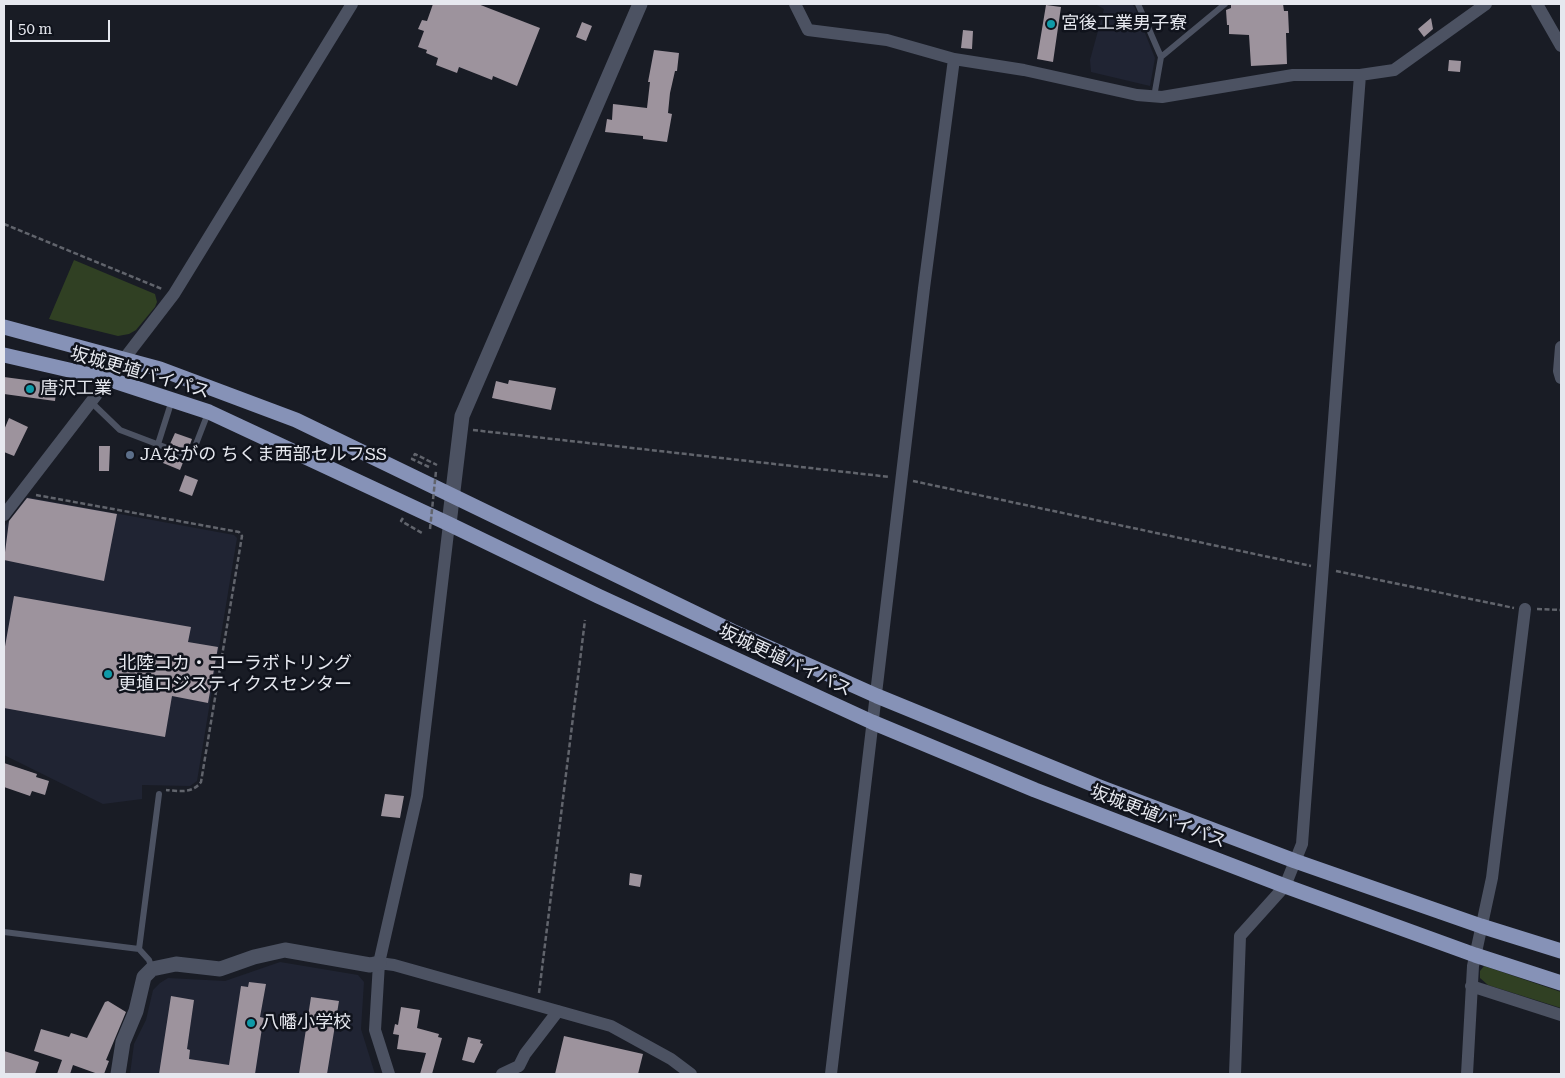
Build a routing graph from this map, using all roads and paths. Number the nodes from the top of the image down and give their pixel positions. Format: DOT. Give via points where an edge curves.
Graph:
graph roads {
  1 [pos="352,4"];
  2 [pos="640,4"];
  3 [pos="795,4"];
  4 [pos="1138,4"];
  5 [pos="1225,4"];
  6 [pos="1486,4"];
  7 [pos="1537,4"];
  8 [pos="1561,46"];
  9 [pos="1161,57"];
  10 [pos="954,59"];
  11 [pos="1360,75"];
  12 [pos="1154,96"];
  13 [pos="4,224"];
  14 [pos="174,294"];
  15 [pos="4,327"];
  16 [pos="1561,347"];
  17 [pos="4,355"];
  18 [pos="126,359"];
  19 [pos="1561,378"];
  20 [pos="108,379"];
  21 [pos="173,398"];
  22 [pos="91,402"];
  23 [pos="208,412"];
  24 [pos="459,428"];
  25 [pos="158,444"];
  26 [pos="437,465"];
  27 [pos="902,479"];
  28 [pos="22,490"];
  29 [pos="452,496"];
  30 [pos="4,515"];
  31 [pos="449,524"];
  32 [pos="430,529"];
  33 [pos="1322,568"];
  34 [pos="1525,609"];
  35 [pos="1561,610"];
  36 [pos="585,620"];
  37 [pos="877,696"];
  38 [pos="872,722"];
  39 [pos="159,794"];
  40 [pos="1295,860"];
  41 [pos="1285,886"];
  42 [pos="1482,926"];
  43 [pos="4,932"];
  44 [pos="140,949"];
  45 [pos="1561,951"];
  46 [pos="1475,955"];
  47 [pos="379,963"];
  48 [pos="152,969"];
  49 [pos="1561,983"];
  50 [pos="1471,986"];
  51 [pos="537,1005"];
  52 [pos="558,1011"];
  53 [pos="1561,1015"];
  54 [pos="521,1070"];
  55 [pos="118,1074"];
  56 [pos="388,1074"];
  57 [pos="502,1074"];
  58 [pos="691,1074"];
  59 [pos="830,1074"];
  60 [pos="1235,1074"];
  61 [pos="1467,1074"];
  1 -- 14 [label="street"];
  2 -- 24 [label="street"];
  3 -- 10 [label="street" via="808,30 887,40"];
  4 -- 9 [label="lane"];
  5 -- 9 [label="lane"];
  6 -- 11 [label="street" via="1394,70"];
  7 -- 8 [label="street"];
  9 -- 12 [label="lane"];
  10 -- 12 [label="street"];
  10 -- 27 [label="street"];
  11 -- 12 [label="street" via="1293,75"];
  11 -- 33 [label="street"];
  13 -- 14 [label="path"];
  14 -- 18 [label="street"];
  15 -- 18 [label="highway, 坂城更埴バイパス"];
  16 -- 19 [label="street"];
  17 -- 20 [label="highway, 坂城更埴バイパス"];
  18 -- 20 [label="street"];
  18 -- 29 [label="highway, 坂城更埴バイパス" via="296,420"];
  20 -- 21 [label="highway, 坂城更埴バイパス"];
  20 -- 22 [label="street"];
  21 -- 23 [label="highway, 坂城更埴バイパス"];
  21 -- 25 [label="lane"];
  22 -- 25 [label="lane" via="120,430"];
  22 -- 28 [label="street"];
  23 -- 25 [label="lane" via="191,457"];
  23 -- 31 [label="highway, 坂城更埴バイパス"];
  24 -- 27 [label="path"];
  24 -- 29 [label="street"];
  26 -- 32 [label="path, bridge" via="415,454 412,459 436,471"];
  27 -- 33 [label="path"];
  27 -- 37 [label="street"];
  28 -- 30 [label="street"];
  28 -- 39 [label="path" via="239,532 242,536 201,782 190,791 164,790"];
  29 -- 31 [label="street"];
  29 -- 37 [label="highway, 坂城更埴バイパス" via="732,631"];
  31 -- 38 [label="highway, 坂城更埴バイパス"];
  31 -- 47 [label="street" via="417,796"];
  33 -- 34 [label="path"];
  33 -- 40 [label="street" via="1302,844"];
  34 -- 35 [label="path"];
  34 -- 42 [label="street" via="1492,878"];
  36 -- 51 [label="path"];
  37 -- 38 [label="street"];
  37 -- 40 [label="highway, 坂城更埴バイパス" via="1097,786"];
  38 -- 41 [label="highway, 坂城更埴バイパス" via="1035,790"];
  38 -- 59 [label="street"];
  39 -- 44 [label="lane"];
  40 -- 41 [label="street"];
  40 -- 42 [label="highway, 坂城更埴バイパス"];
  41 -- 46 [label="highway, 坂城更埴バイパス"];
  41 -- 60 [label="street" via="1240,936"];
  42 -- 45 [label="highway, 坂城更埴バイパス"];
  42 -- 46 [label="street"];
  43 -- 44 [label="lane"];
  44 -- 48 [label="lane"];
  46 -- 49 [label="highway, 坂城更埴バイパス"];
  46 -- 50 [label="street"];
  47 -- 48 [label="street" via="370,965 285,950 220,969 176,964"];
  47 -- 51 [label="street"];
  47 -- 56 [label="street" via="375,1030"];
  48 -- 55 [label="street" via="144,977 136,1011 123,1042"];
  50 -- 53 [label="street"];
  50 -- 61 [label="street"];
  51 -- 52 [label="street"];
  52 -- 54 [label="street" via="525,1054"];
  52 -- 58 [label="street" via="611,1026 671,1058"];
  54 -- 57 [label="street"];
}
